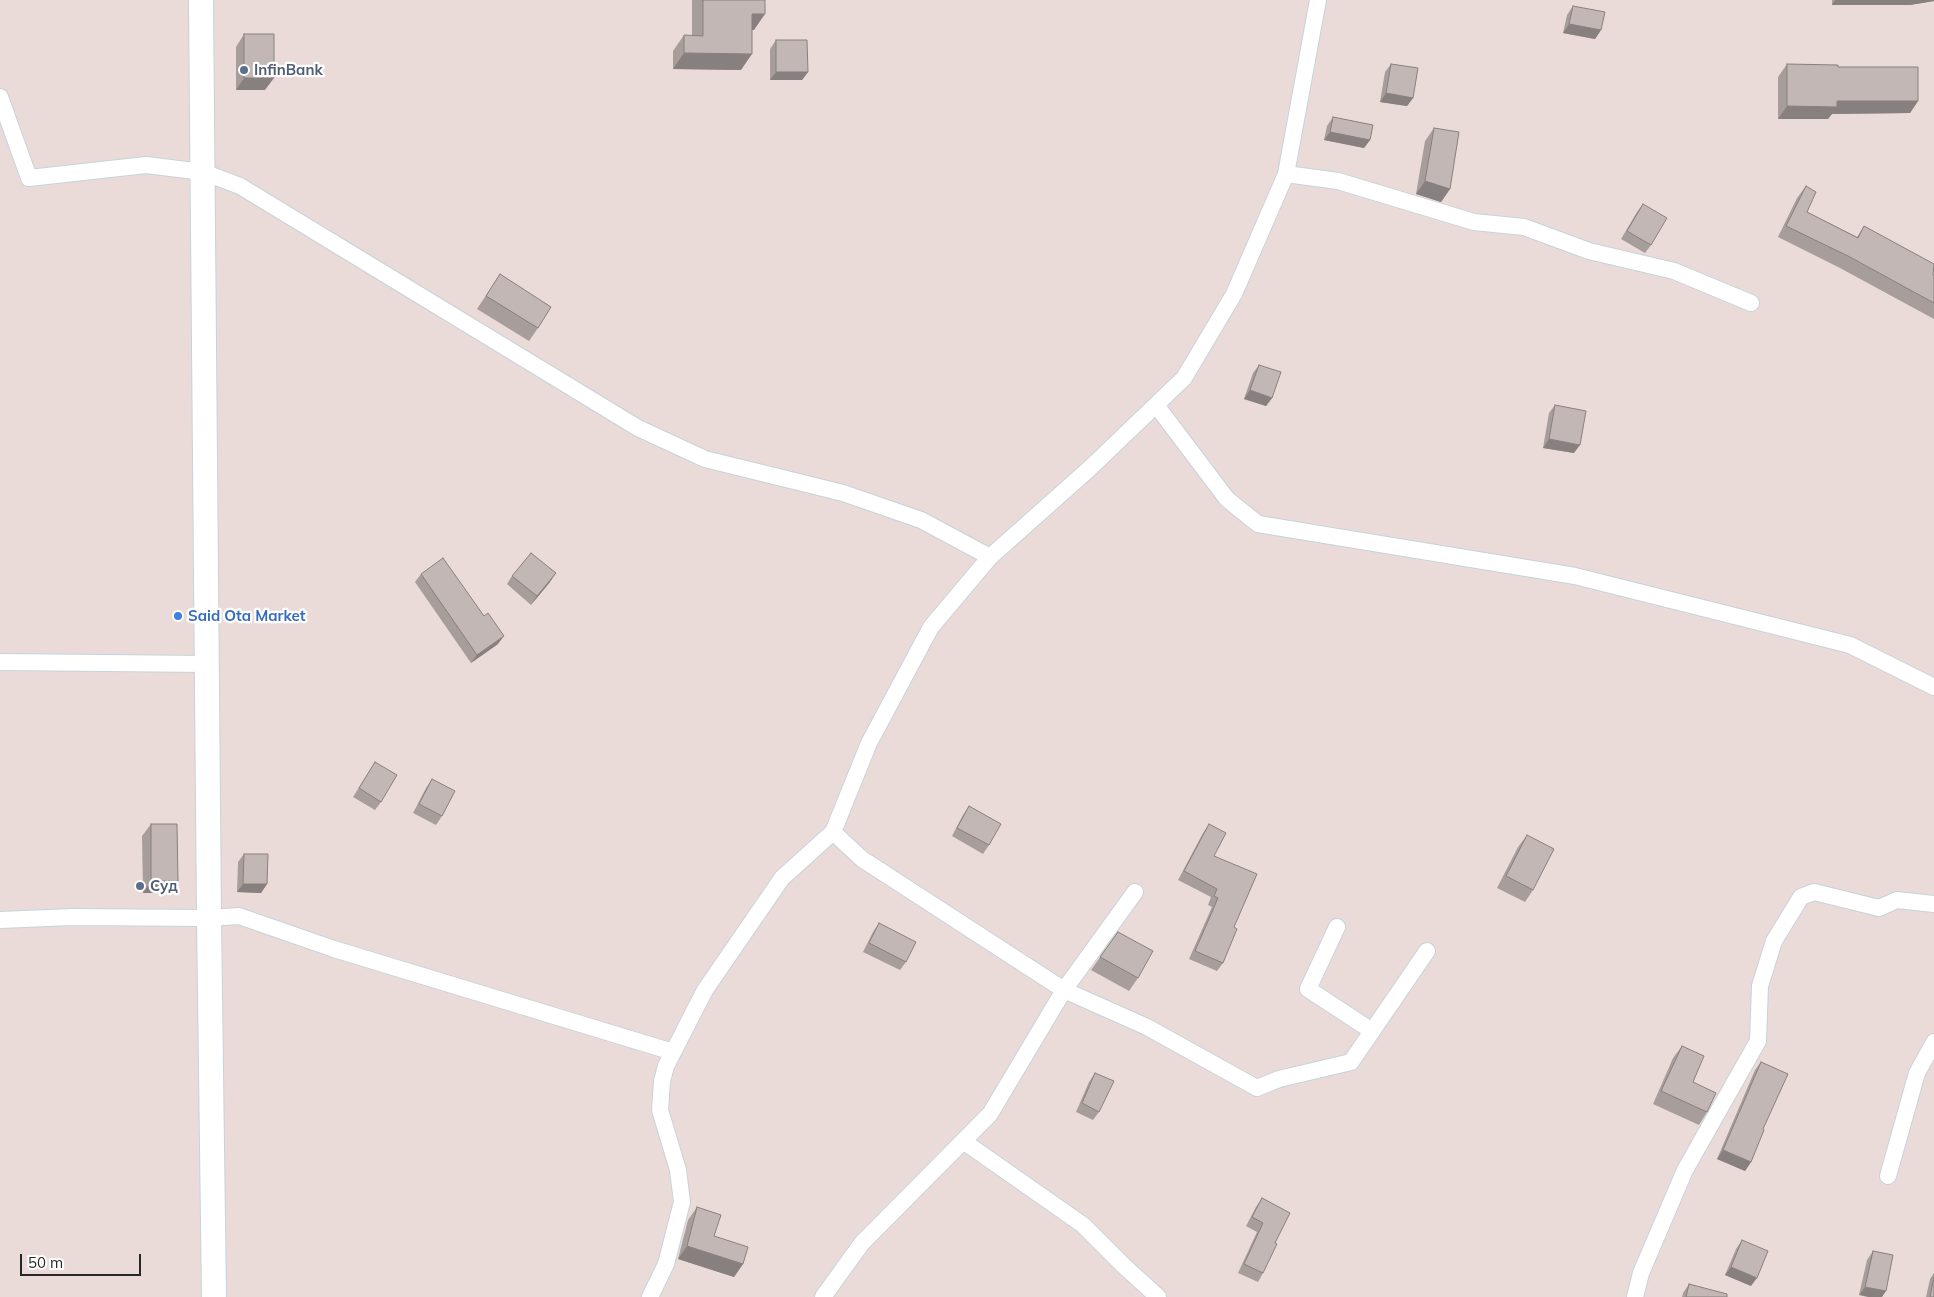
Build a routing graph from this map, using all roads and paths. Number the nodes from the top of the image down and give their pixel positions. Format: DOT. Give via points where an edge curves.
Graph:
graph roads {
  1 [pos="201,0"];
  2 [pos="1318,0"];
  3 [pos="0,97"];
  4 [pos="203,172"];
  5 [pos="1286,174"];
  6 [pos="1751,303"];
  7 [pos="1156,405"];
  8 [pos="990,557"];
  9 [pos="0,662"];
  10 [pos="207,664"];
  11 [pos="1934,686"];
  12 [pos="833,832"];
  13 [pos="1135,892"];
  14 [pos="1934,904"];
  15 [pos="209,918"];
  16 [pos="0,920"];
  17 [pos="1337,927"];
  18 [pos="1427,951"];
  19 [pos="1064,990"];
  20 [pos="1372,1032"];
  21 [pos="1934,1042"];
  22 [pos="673,1052"];
  23 [pos="963,1142"];
  24 [pos="1888,1176"];
  25 [pos="214,1297"];
  26 [pos="650,1297"];
  27 [pos="823,1297"];
  28 [pos="1158,1297"];
  29 [pos="1635,1297"];
  1 -- 4 [label="main road"];
  2 -- 5 [label="street"];
  3 -- 4 [label="street" via="28,178 146,165"];
  4 -- 8 [label="street" via="240,186 280,209 638,428 705,459 843,493 921,520"];
  4 -- 10 [label="main road"];
  5 -- 6 [label="street" via="1338,181 1474,222 1524,227 1589,252 1674,271"];
  5 -- 7 [label="street" via="1234,294 1184,378"];
  7 -- 8 [label="street"];
  7 -- 11 [label="street" via="1227,499 1258,524 1567,574 1850,645"];
  8 -- 12 [label="street" via="931,627 869,743"];
  9 -- 10 [label="street"];
  10 -- 15 [label="main road"];
  12 -- 19 [label="street" via="862,859"];
  12 -- 22 [label="street" via="782,878 706,990"];
  13 -- 19 [label="street"];
  14 -- 29 [label="street" via="1897,900 1879,908 1814,892 1801,897 1774,941 1760,986 1758,1041 1685,1170 1641,1273"];
  15 -- 16 [label="street"];
  15 -- 22 [label="street" via="239,916 334,949"];
  15 -- 25 [label="main road"];
  17 -- 20 [label="street" via="1308,989"];
  18 -- 20 [label="street"];
  19 -- 20 [label="street" via="1147,1027 1257,1088 1279,1079 1351,1062"];
  19 -- 23 [label="street" via="990,1114"];
  21 -- 24 [label="street" via="1918,1073"];
  22 -- 26 [label="street" via="662,1081 660,1110 678,1170 682,1202 666,1264"];
  23 -- 27 [label="street" via="862,1243"];
  23 -- 28 [label="street" via="1083,1224"];
}
